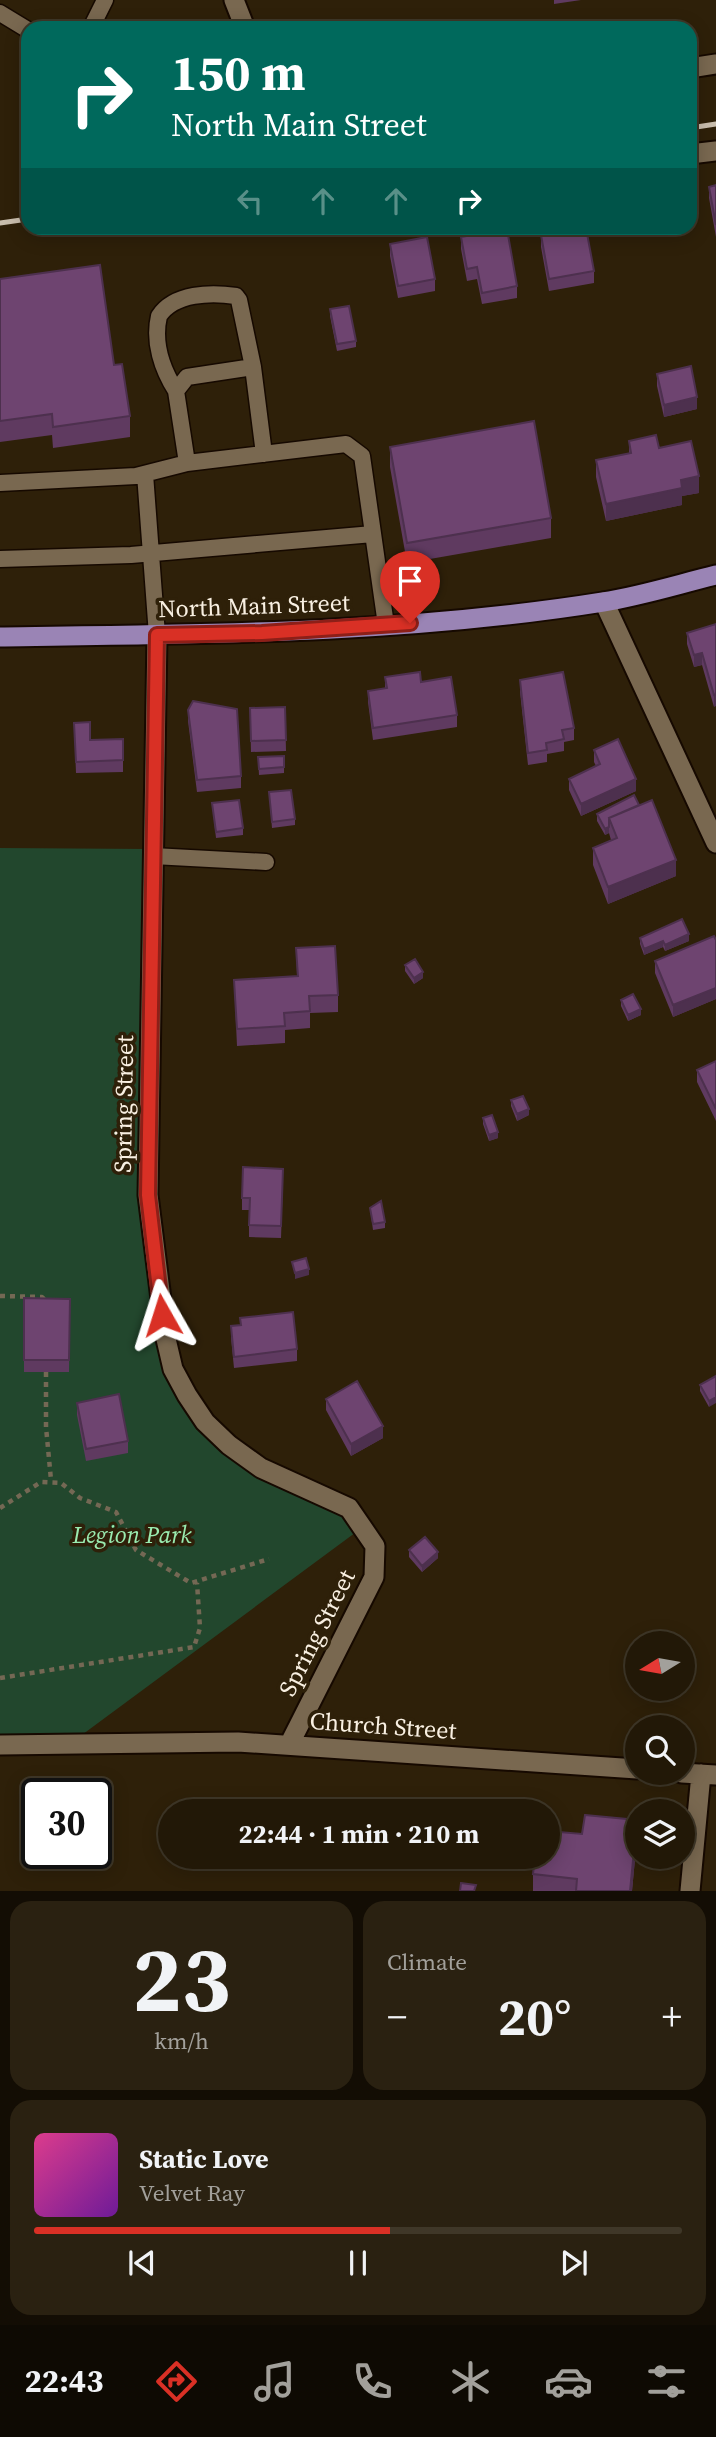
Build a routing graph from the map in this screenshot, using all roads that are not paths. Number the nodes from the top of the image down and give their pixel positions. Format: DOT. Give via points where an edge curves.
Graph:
graph roads {
  1 [pos="106,0"];
  2 [pos="234,0"];
  3 [pos="0,13"];
  4 [pos="95,21"];
  5 [pos="242,21"];
  6 [pos="21,26"];
  7 [pos="716,64"];
  8 [pos="697,67"];
  9 [pos="716,151"];
  10 [pos="697,153"];
  11 [pos="253,367"];
  12 [pos="176,391"];
  13 [pos="264,454"];
  14 [pos="187,463"];
  15 [pos="145,474"];
  16 [pos="0,483"];
  17 [pos="373,534"];
  18 [pos="151,553"];
  19 [pos="0,559"];
  20 [pos="716,575"];
  21 [pos="604,602"];
  22 [pos="386,625"];
  23 [pos="157,635"];
  24 [pos="0,637"];
  25 [pos="716,843"];
  26 [pos="153,856"];
  27 [pos="266,862"];
  28 [pos="0,1745"];
  29 [pos="289,1745"];
  30 [pos="625,1768"];
  31 [pos="700,1774"];
  32 [pos="690,1891"];
  1 -- 4 [label="lane"];
  2 -- 5 [label="street"];
  3 -- 6 [label="lane"];
  7 -- 8 [label="street"];
  9 -- 10 [label="street"];
  11 -- 12 [label="lane" via="187,377"];
  11 -- 12 [label="lane" via="236,296 186,298 164,308 159,316 157,337 167,376"];
  11 -- 13 [label="lane"];
  12 -- 14 [label="lane"];
  13 -- 14 [label="lane"];
  13 -- 17 [label="lane" via="346,444 362,456"];
  14 -- 15 [label="lane"];
  15 -- 16 [label="lane"];
  15 -- 18 [label="lane"];
  17 -- 18 [label="lane"];
  17 -- 22 [label="lane"];
  18 -- 19 [label="lane"];
  18 -- 23 [label="lane"];
  20 -- 21 [label="main road, North Main Street"];
  21 -- 22 [label="main road, North Main Street"];
  21 -- 25 [label="street"];
  22 -- 23 [label="main road, North Main Street"];
  23 -- 24 [label="main road, North Main Street"];
  23 -- 26 [label="street, Spring Street"];
  26 -- 27 [label="lane"];
  26 -- 29 [label="street, Spring Street" via="148,1195 173,1369 205,1422 229,1445 261,1468 349,1508 375,1546 374,1577"];
  28 -- 29 [label="street, Church Street"];
  29 -- 30 [label="street, Church Street"];
  31 -- 32 [label="street"];
}
